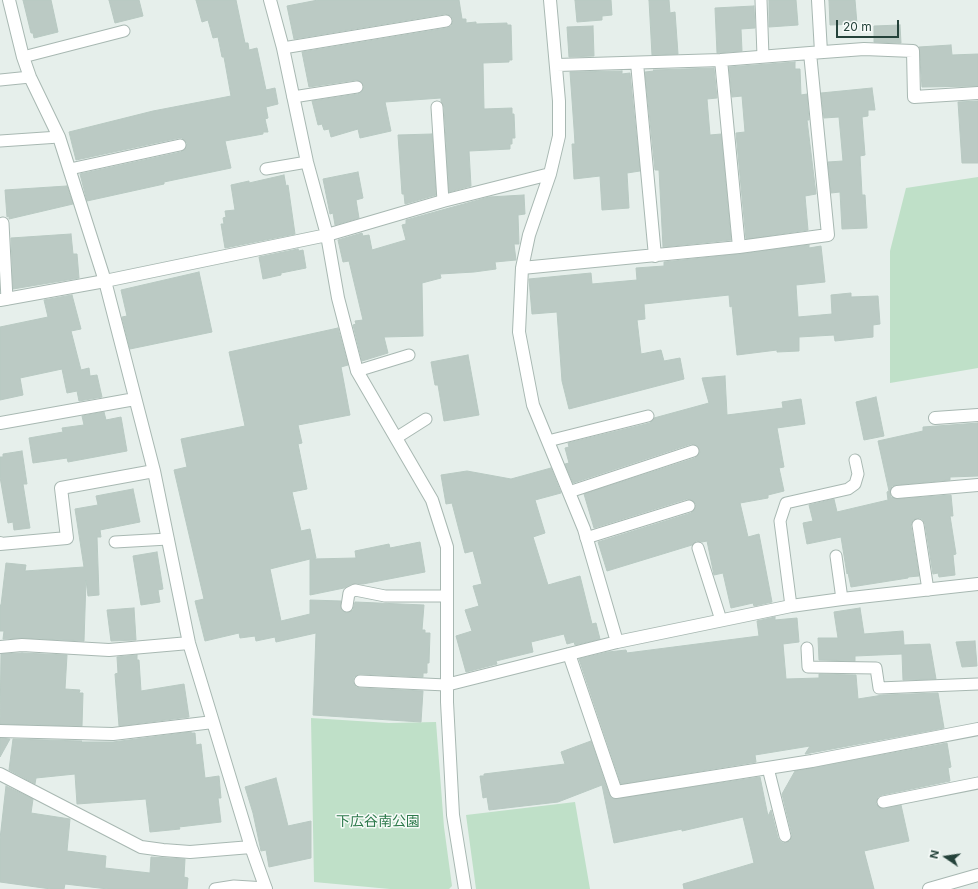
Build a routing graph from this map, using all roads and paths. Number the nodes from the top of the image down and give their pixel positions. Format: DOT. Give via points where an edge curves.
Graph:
graph roads {
  1 [pos="9,0"];
  2 [pos="270,0"];
  3 [pos="550,0"];
  4 [pos="760,0"];
  5 [pos="818,0"];
  6 [pos="446,21"];
  7 [pos="124,31"];
  8 [pos="283,48"];
  9 [pos="816,52"];
  10 [pos="763,56"];
  11 [pos="23,58"];
  12 [pos="721,60"];
  13 [pos="637,63"];
  14 [pos="557,65"];
  15 [pos="30,77"];
  16 [pos="0,80"];
  17 [pos="357,87"];
  18 [pos="978,93"];
  19 [pos="293,97"];
  20 [pos="437,107"];
  21 [pos="59,137"];
  22 [pos="0,141"];
  23 [pos="180,145"];
  24 [pos="307,162"];
  25 [pos="70,169"];
  26 [pos="266,169"];
  27 [pos="550,174"];
  28 [pos="443,202"];
  29 [pos="3,223"];
  30 [pos="327,235"];
  31 [pos="739,247"];
  32 [pos="655,256"];
  33 [pos="522,268"];
  34 [pos="105,281"];
  35 [pos="4,300"];
  36 [pos="409,355"];
  37 [pos="358,371"];
  38 [pos="135,399"];
  39 [pos="978,415"];
  40 [pos="648,416"];
  41 [pos="934,418"];
  42 [pos="426,419"];
  43 [pos="0,423"];
  44 [pos="396,438"];
  45 [pos="548,442"];
  46 [pos="693,451"];
  47 [pos="855,460"];
  48 [pos="154,470"];
  49 [pos="978,485"];
  50 [pos="569,492"];
  51 [pos="897,492"];
  52 [pos="689,506"];
  53 [pos="918,525"];
  54 [pos="168,538"];
  55 [pos="586,538"];
  56 [pos="0,542"];
  57 [pos="116,542"];
  58 [pos="698,548"];
  59 [pos="836,556"];
  60 [pos="978,584"];
  61 [pos="928,590"];
  62 [pos="446,596"];
  63 [pos="842,599"];
  64 [pos="347,606"];
  65 [pos="791,606"];
  66 [pos="721,620"];
  67 [pos="617,642"];
  68 [pos="189,643"];
  69 [pos="0,647"];
  70 [pos="807,648"];
  71 [pos="569,654"];
  72 [pos="360,681"];
  73 [pos="978,684"];
  74 [pos="446,685"];
  75 [pos="213,722"];
  76 [pos="978,729"];
  77 [pos="0,731"];
  78 [pos="768,768"];
  79 [pos="0,776"];
  80 [pos="978,784"];
  81 [pos="882,802"];
  82 [pos="785,836"];
  83 [pos="251,847"];
  84 [pos="978,875"];
  85 [pos="215,889"];
  86 [pos="269,889"];
  87 [pos="465,889"];
  88 [pos="929,889"];
  1 -- 11 [label="street"];
  2 -- 8 [label="street"];
  3 -- 14 [label="street"];
  4 -- 10 [label="lane"];
  5 -- 9 [label="street"];
  6 -- 8 [label="lane"];
  7 -- 11 [label="lane"];
  8 -- 19 [label="street"];
  9 -- 10 [label="street"];
  9 -- 18 [label="street" via="864,49 912,51 914,97"];
  9 -- 31 [label="street" via="828,235"];
  10 -- 12 [label="street"];
  11 -- 15 [label="street"];
  12 -- 13 [label="street"];
  12 -- 31 [label="street"];
  13 -- 14 [label="street"];
  13 -- 32 [label="street"];
  14 -- 27 [label="street" via="559,136"];
  15 -- 16 [label="lane"];
  15 -- 21 [label="street"];
  17 -- 19 [label="lane"];
  19 -- 24 [label="street"];
  20 -- 28 [label="lane"];
  21 -- 22 [label="lane"];
  21 -- 25 [label="street"];
  23 -- 25 [label="lane"];
  24 -- 26 [label="lane"];
  24 -- 30 [label="street"];
  25 -- 34 [label="street"];
  27 -- 28 [label="street"];
  27 -- 33 [label="street" via="529,235"];
  28 -- 30 [label="street"];
  29 -- 35 [label="lane"];
  30 -- 34 [label="street"];
  30 -- 37 [label="street" via="338,298"];
  31 -- 32 [label="street"];
  32 -- 33 [label="street"];
  33 -- 45 [label="street" via="519,332 533,405"];
  34 -- 35 [label="street"];
  34 -- 38 [label="street"];
  36 -- 37 [label="lane"];
  37 -- 44 [label="street"];
  38 -- 43 [label="street"];
  38 -- 48 [label="street"];
  39 -- 41 [label="street"];
  40 -- 45 [label="lane"];
  42 -- 44 [label="lane"];
  44 -- 62 [label="street" via="432,500 439,521 447,547"];
  45 -- 50 [label="street"];
  46 -- 50 [label="lane"];
  47 -- 65 [label="lane" via="858,474 855,484 848,489 786,503 780,521"];
  48 -- 54 [label="street"];
  48 -- 56 [label="street" via="61,488 67,538"];
  49 -- 51 [label="street"];
  50 -- 55 [label="street"];
  52 -- 55 [label="lane"];
  53 -- 61 [label="lane"];
  54 -- 57 [label="lane"];
  54 -- 68 [label="street"];
  55 -- 67 [label="street"];
  58 -- 66 [label="lane"];
  59 -- 63 [label="lane"];
  60 -- 61 [label="street"];
  61 -- 63 [label="street"];
  62 -- 64 [label="lane" via="385,596 355,590 349,593"];
  62 -- 74 [label="street"];
  63 -- 65 [label="street"];
  65 -- 66 [label="street"];
  66 -- 67 [label="street"];
  67 -- 71 [label="street"];
  68 -- 69 [label="street" via="109,650 22,645"];
  68 -- 75 [label="street"];
  70 -- 73 [label="lane" via="808,668 876,668 878,688"];
  71 -- 74 [label="street"];
  71 -- 78 [label="street" via="616,792"];
  72 -- 74 [label="lane"];
  74 -- 87 [label="street" via="453,815"];
  75 -- 77 [label="street" via="113,734"];
  75 -- 83 [label="street"];
  76 -- 78 [label="street"];
  78 -- 82 [label="lane"];
  79 -- 83 [label="street" via="141,847 190,852"];
  80 -- 81 [label="lane"];
  83 -- 86 [label="street"];
  84 -- 88 [label="street"];
  85 -- 86 [label="lane" via="234,886"];
}
